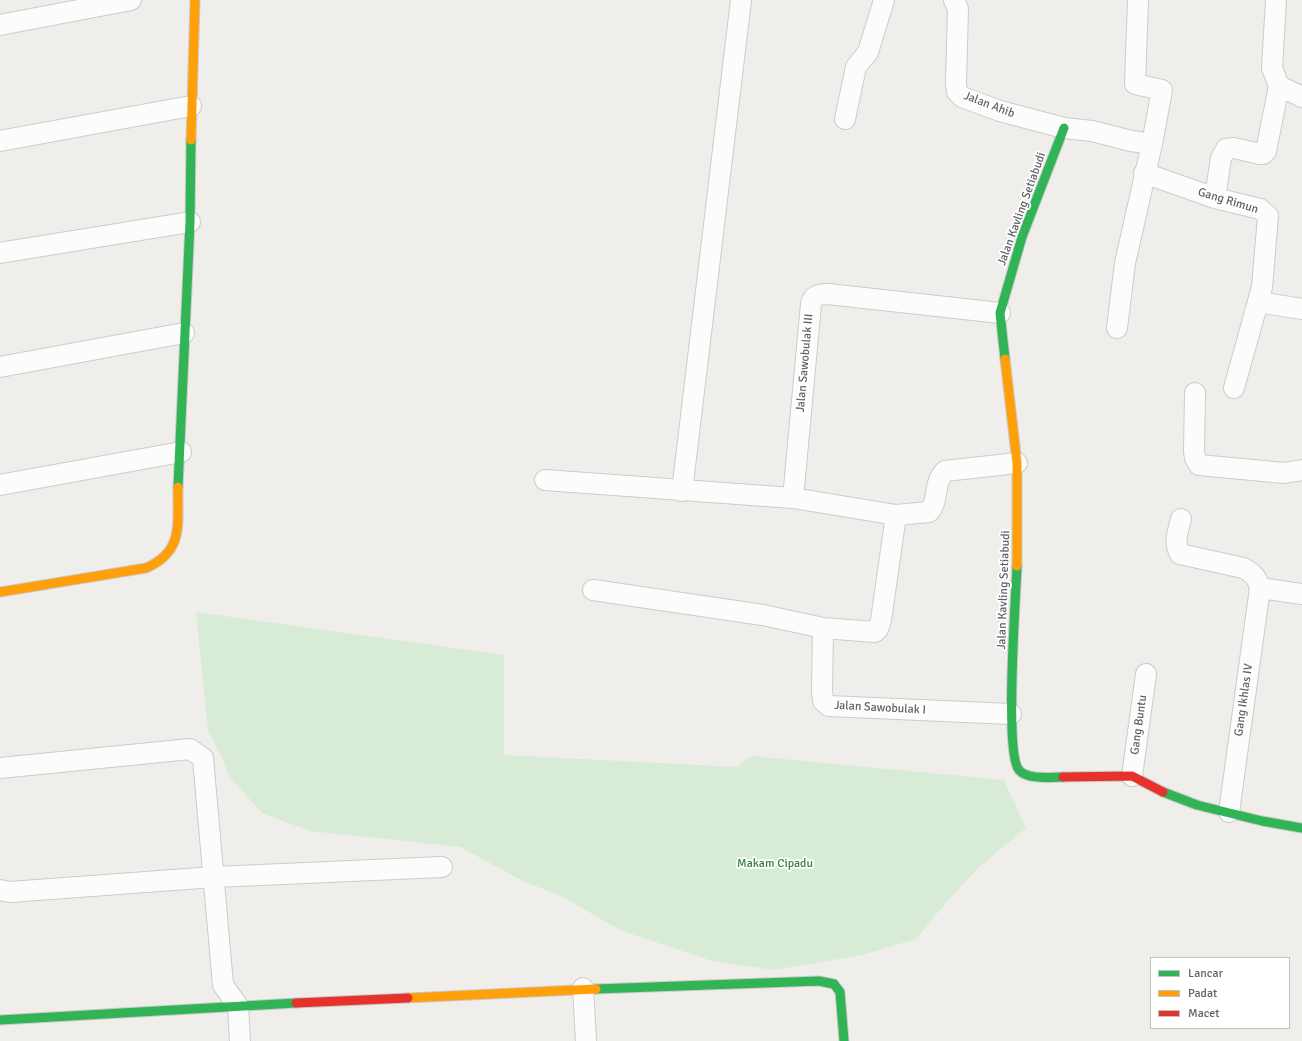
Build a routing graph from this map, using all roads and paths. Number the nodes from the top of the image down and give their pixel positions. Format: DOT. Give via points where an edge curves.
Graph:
graph roads {
  1 [pos="131,0"];
  2 [pos="195,0"];
  3 [pos="741,0"];
  4 [pos="884,0"];
  5 [pos="954,0"];
  6 [pos="1138,0"];
  7 [pos="1276,0"];
  8 [pos="0,25"];
  9 [pos="1278,86"];
  10 [pos="1302,97"];
  11 [pos="191,106"];
  12 [pos="846,119"];
  13 [pos="1064,128"];
  14 [pos="0,141"];
  15 [pos="1152,144"];
  16 [pos="1144,173"];
  17 [pos="1215,198"];
  18 [pos="190,222"];
  19 [pos="0,253"];
  20 [pos="1258,302"];
  21 [pos="1302,309"];
  22 [pos="1000,313"];
  23 [pos="1117,328"];
  24 [pos="184,333"];
  25 [pos="0,367"];
  26 [pos="1234,388"];
  27 [pos="1195,393"];
  28 [pos="181,452"];
  29 [pos="1017,463"];
  30 [pos="1302,470"];
  31 [pos="545,480"];
  32 [pos="0,486"];
  33 [pos="682,491"];
  34 [pos="793,498"];
  35 [pos="896,515"];
  36 [pos="1181,519"];
  37 [pos="1260,588"];
  38 [pos="593,590"];
  39 [pos="0,592"];
  40 [pos="1302,594"];
  41 [pos="823,628"];
  42 [pos="1146,674"];
  43 [pos="1011,714"];
  44 [pos="0,768"];
  45 [pos="1132,776"];
  46 [pos="1229,812"];
  47 [pos="1302,828"];
  48 [pos="442,867"];
  49 [pos="214,877"];
  50 [pos="0,890"];
  51 [pos="583,988"];
  52 [pos="238,1006"];
  53 [pos="0,1020"];
  54 [pos="240,1041"];
  55 [pos="586,1041"];
  56 [pos="844,1041"];
  1 -- 8 [label="street"];
  2 -- 11 [label="street"];
  3 -- 33 [label="street"];
  4 -- 12 [label="street" via="868,52 856,67"];
  5 -- 13 [label="street, Jalan Ahib" via="958,9 957,92 962,97 1000,111"];
  6 -- 15 [label="street" via="1135,84 1162,90"];
  7 -- 9 [label="street" via="1272,68"];
  9 -- 10 [label="street"];
  9 -- 17 [label="street" via="1266,151 1260,154 1234,148 1226,149 1221,158"];
  11 -- 14 [label="street"];
  11 -- 18 [label="street"];
  13 -- 15 [label="street"];
  13 -- 22 [label="street, Jalan Kavling Setiabudi" via="1022,237"];
  15 -- 16 [label="street"];
  16 -- 17 [label="street, Gang Rimun"];
  16 -- 23 [label="street" via="1125,263"];
  17 -- 20 [label="street, Gang Rimun" via="1260,208 1268,216 1262,287"];
  18 -- 19 [label="street"];
  18 -- 24 [label="street"];
  20 -- 21 [label="street"];
  20 -- 26 [label="street"];
  22 -- 29 [label="street, Jalan Kavling Setiabudi"];
  22 -- 34 [label="street, Jalan Sawobulak III" via="828,294 816,295 811,304"];
  24 -- 25 [label="street"];
  24 -- 28 [label="street"];
  27 -- 30 [label="street" via="1194,451 1199,465 1284,473"];
  28 -- 32 [label="street"];
  28 -- 39 [label="street" via="176,539 172,551 162,562 146,568"];
  29 -- 35 [label="street" via="945,471 939,477 934,506 929,512"];
  29 -- 43 [label="street, Jalan Kavling Setiabudi" via="1018,538"];
  31 -- 33 [label="street"];
  33 -- 34 [label="street"];
  34 -- 35 [label="street"];
  35 -- 41 [label="street" via="878,629 869,632"];
  36 -- 37 [label="street" via="1176,538 1176,547 1180,554 1253,572"];
  37 -- 40 [label="street"];
  37 -- 46 [label="street, Gang Ikhlas IV"];
  38 -- 41 [label="street" via="763,615"];
  41 -- 43 [label="street, Jalan Sawobulak I" via="822,691 823,701 829,706"];
  42 -- 45 [label="street, Gang Buntu"];
  43 -- 45 [label="street, Jalan Kavling Setiabudi" via="1014,764 1020,772 1030,776 1077,778"];
  44 -- 49 [label="street" via="190,749 203,758"];
  45 -- 46 [label="street, Jalan Kavling Setiabudi" via="1166,794 1197,805"];
  46 -- 47 [label="street, Jalan Kavling Setiabudi" via="1262,822"];
  48 -- 49 [label="street"];
  49 -- 50 [label="street" via="10,892"];
  49 -- 52 [label="street" via="223,985"];
  51 -- 52 [label="street"];
  51 -- 55 [label="street"];
  51 -- 56 [label="street" via="820,981 834,984 840,992"];
  52 -- 53 [label="street"];
  52 -- 54 [label="street"];
}
